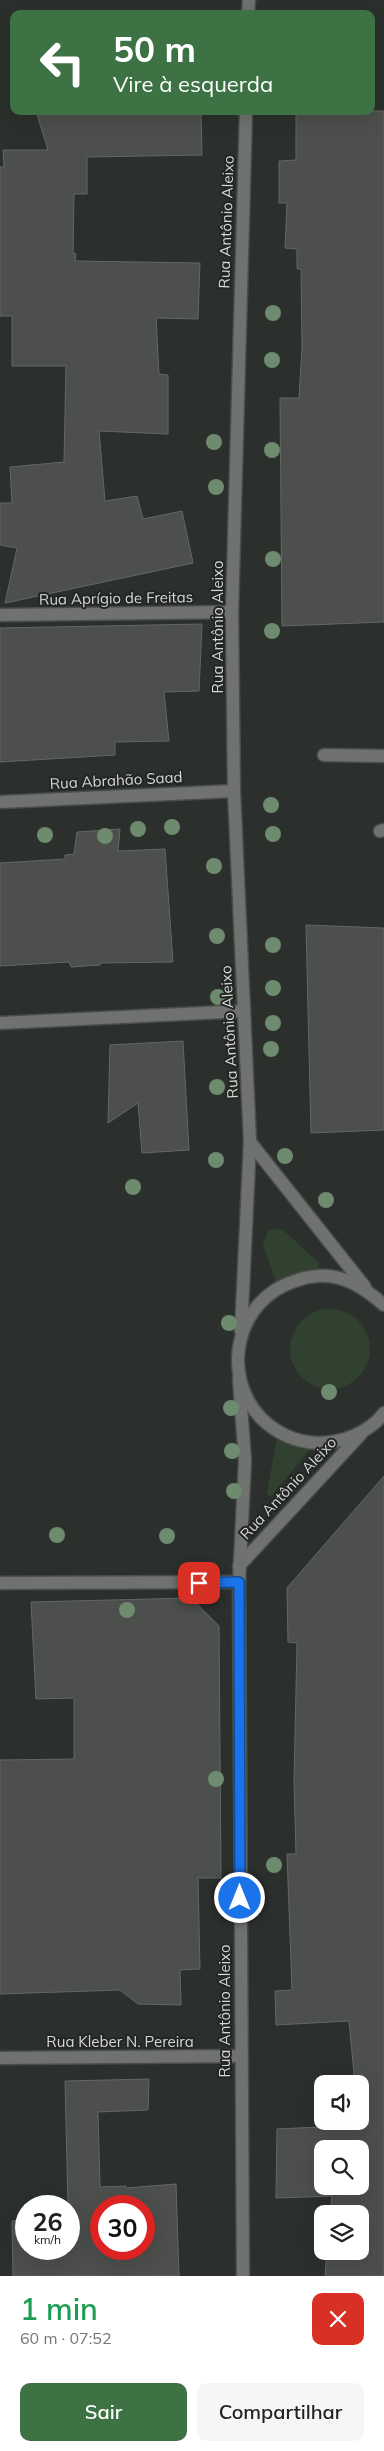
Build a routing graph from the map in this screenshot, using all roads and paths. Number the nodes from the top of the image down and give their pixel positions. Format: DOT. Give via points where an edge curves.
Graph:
graph roads {
  1 [pos="246,115"];
  2 [pos="232,612"];
  3 [pos="0,616"];
  4 [pos="324,755"];
  5 [pos="384,756"];
  6 [pos="234,791"];
  7 [pos="0,802"];
  8 [pos="244,1011"];
  9 [pos="0,1023"];
  10 [pos="250,1142"];
  11 [pos="366,1289"];
  12 [pos="382,1300"];
  13 [pos="241,1331"];
  14 [pos="239,1379"];
  15 [pos="384,1413"];
  16 [pos="362,1433"];
  17 [pos="239,1566"];
  18 [pos="239,1582"];
  19 [pos="0,1583"];
  20 [pos="241,2056"];
  21 [pos="0,2058"];
  22 [pos="243,2276"];
  1 -- 2 [label="street, Rua Antônio Aleixo"];
  2 -- 3 [label="street, Rua Aprígio de Freitas"];
  2 -- 6 [label="street, Rua Antônio Aleixo"];
  4 -- 5 [label="street"];
  6 -- 7 [label="street, Rua Abrahão Saad"];
  6 -- 8 [label="street, Rua Antônio Aleixo"];
  8 -- 9 [label="street"];
  8 -- 10 [label="street, Rua Antônio Aleixo"];
  10 -- 11 [label="street"];
  10 -- 13 [label="street, Rua Antônio Aleixo"];
  11 -- 12 [label="street"];
  11 -- 13 [label="street" via="338,1277 308,1276 280,1285 257,1305"];
  13 -- 14 [label="street" via="236,1354"];
  14 -- 16 [label="street" via="251,1408 273,1430 301,1442 333,1443"];
  14 -- 17 [label="street, Rua Antônio Aleixo" via="245,1461"];
  15 -- 16 [label="street, Rua Antônio Aleixo"];
  16 -- 17 [label="street, Rua Antônio Aleixo"];
  17 -- 18 [label="street, Rua Antônio Aleixo"];
  18 -- 19 [label="street"];
  18 -- 20 [label="street, Rua Antônio Aleixo"];
  20 -- 21 [label="street, Rua Kleber N. Pereira"];
  20 -- 22 [label="street, Rua Antônio Aleixo"];
}
